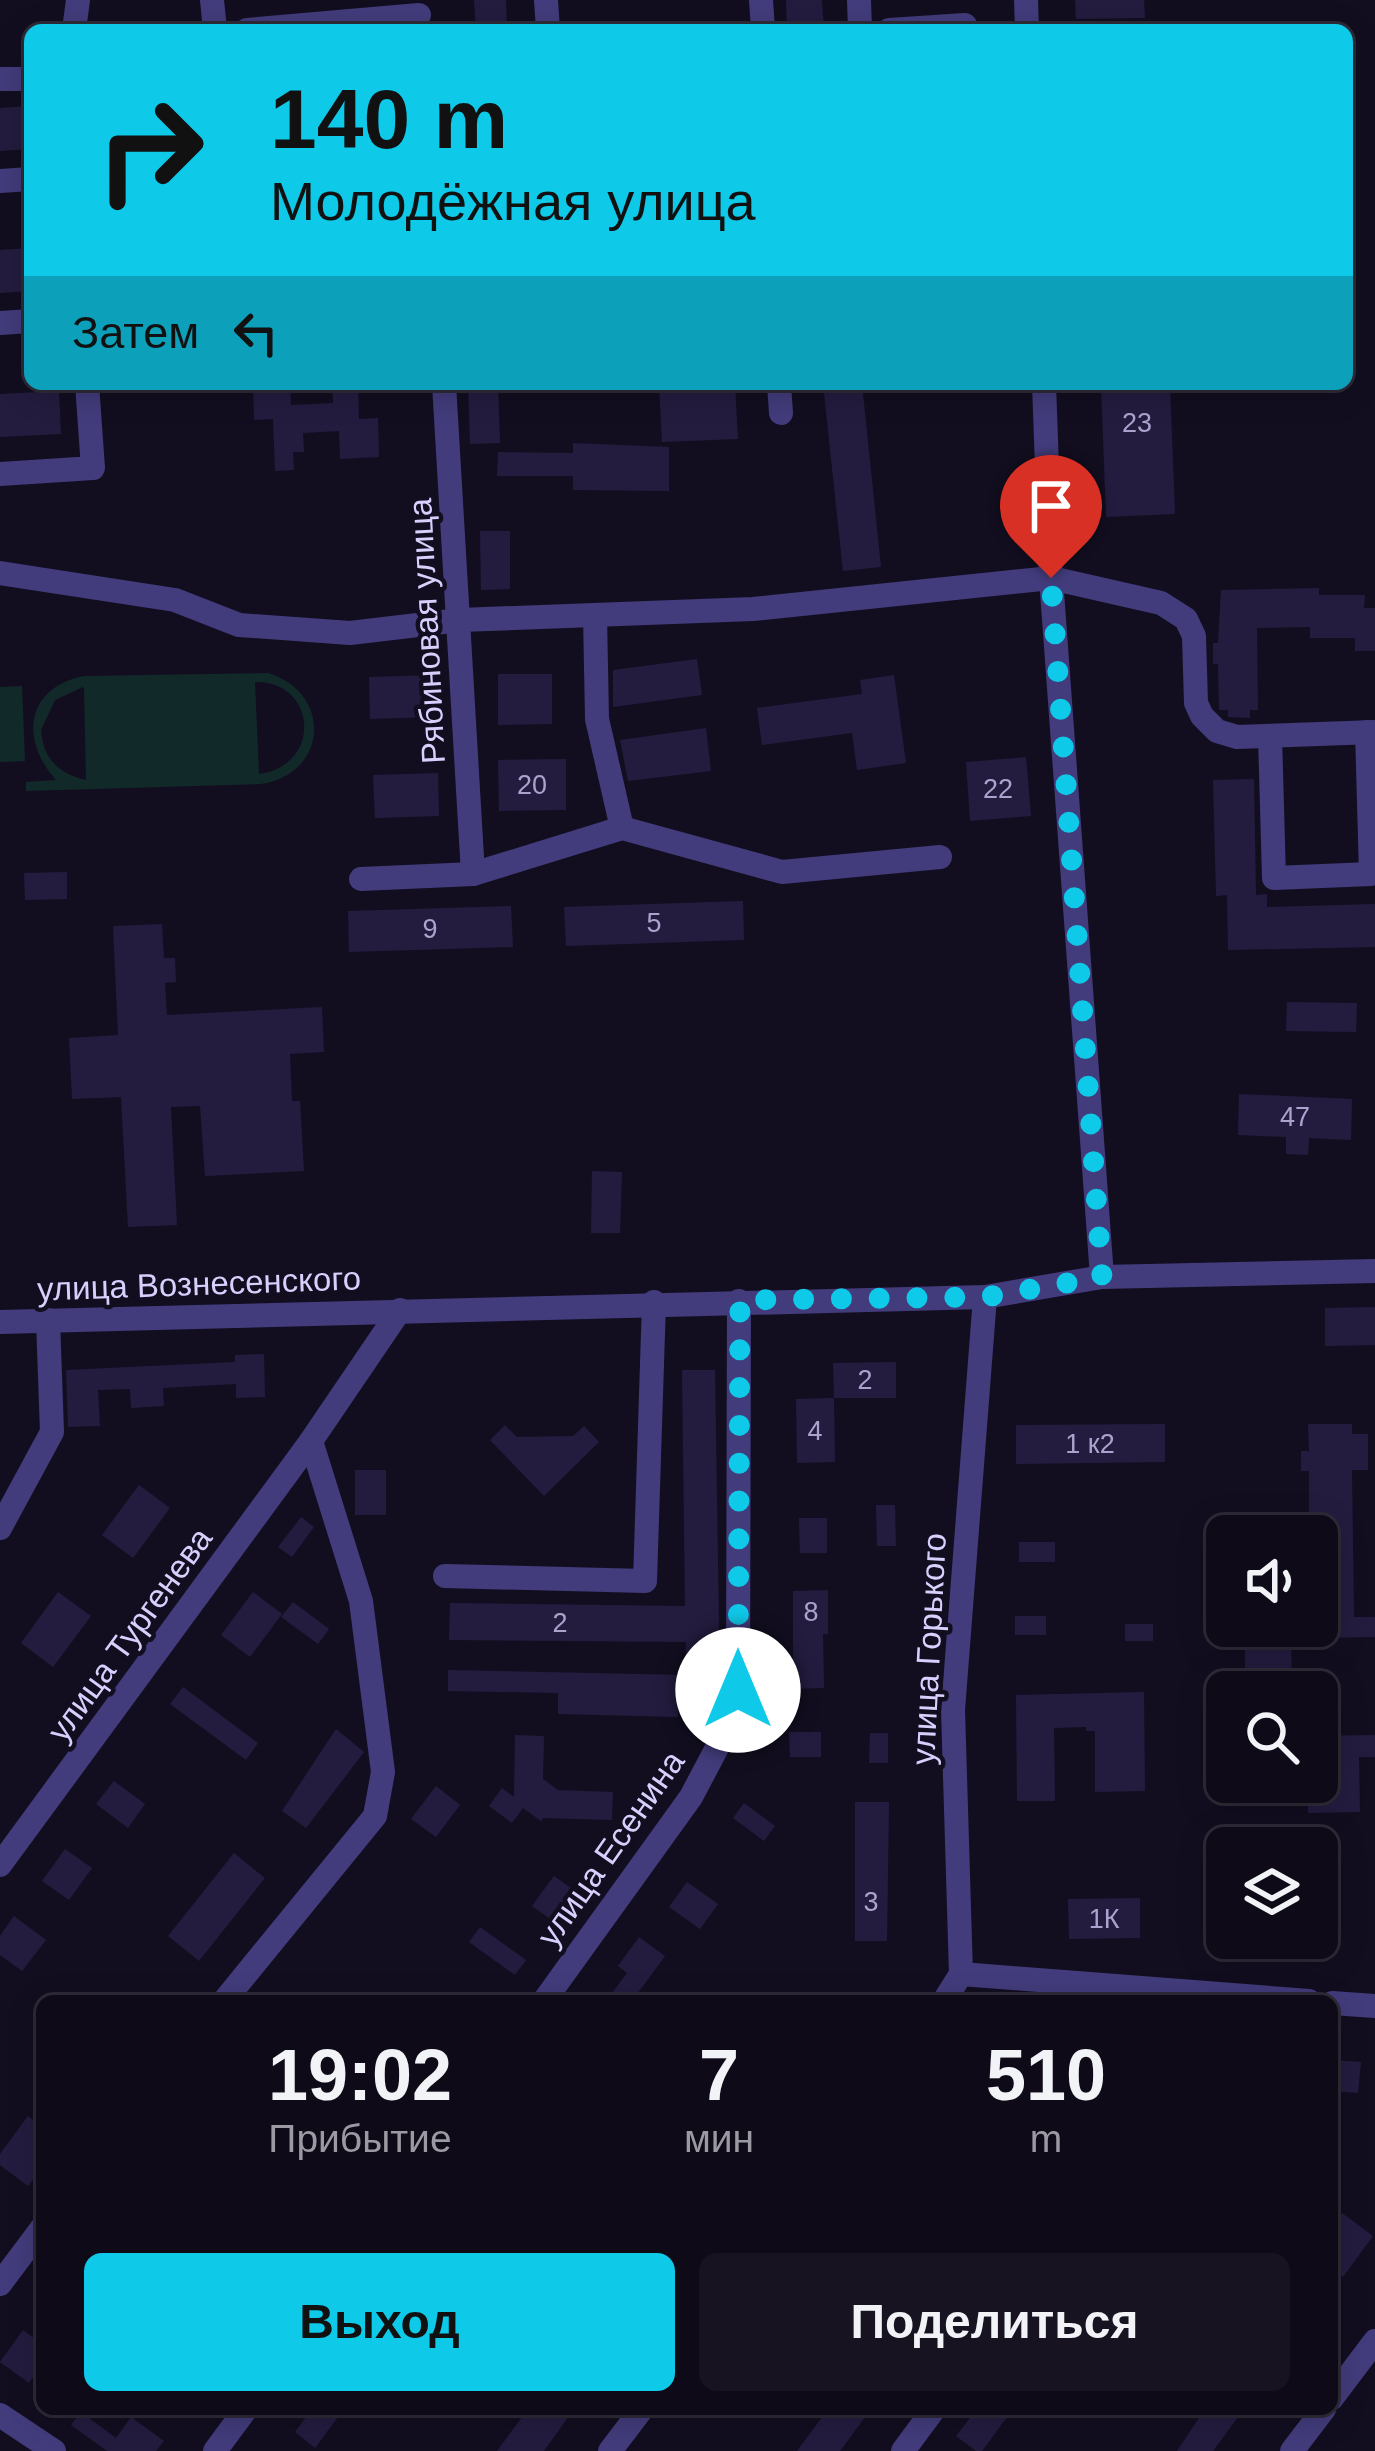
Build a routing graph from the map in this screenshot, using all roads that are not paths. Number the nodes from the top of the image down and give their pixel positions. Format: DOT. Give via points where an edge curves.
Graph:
graph roads {
  1 [pos="419,15"];
  2 [pos="316,24"];
  3 [pos="87,390"];
  4 [pos="444,390"];
  5 [pos="779,390"];
  6 [pos="1044,390"];
  7 [pos="781,412"];
  8 [pos="0,474"];
  9 [pos="0,573"];
  10 [pos="1051,578"];
  11 [pos="596,615"];
  12 [pos="460,620"];
  13 [pos="1371,732"];
  14 [pos="1270,736"];
  15 [pos="622,828"];
  16 [pos="940,857"];
  17 [pos="473,874"];
  18 [pos="362,879"];
  19 [pos="1375,1271"];
  20 [pos="1102,1277"];
  21 [pos="985,1297"];
  22 [pos="740,1300"];
  23 [pos="654,1302"];
  24 [pos="400,1310"];
  25 [pos="48,1321"];
  26 [pos="0,1322"];
  27 [pos="311,1441"];
  28 [pos="0,1528"];
  29 [pos="445,1576"];
  30 [pos="0,1865"];
  31 [pos="961,1974"];
  32 [pos="229,1995"];
  33 [pos="548,1995"];
  34 [pos="948,1995"];
  35 [pos="1164,1995"];
  36 [pos="1338,2003"];
  37 [pos="1375,2006"];
  38 [pos="36,2236"];
  39 [pos="0,2284"];
  40 [pos="1375,2341"];
  41 [pos="1338,2390"];
  42 [pos="0,2415"];
  43 [pos="241,2415"];
  44 [pos="637,2415"];
  45 [pos="930,2415"];
  46 [pos="1319,2415"];
  47 [pos="54,2451"];
  48 [pos="214,2451"];
  49 [pos="610,2451"];
  50 [pos="903,2451"];
  51 [pos="1292,2451"];
  1 -- 2 [label="street"];
  3 -- 8 [label="street" via="93,468"];
  4 -- 12 [label="street, Рябиновая улица"];
  5 -- 7 [label="street"];
  6 -- 10 [label="street"];
  9 -- 12 [label="street" via="176,600 239,625 350,633"];
  10 -- 11 [label="street" via="753,609"];
  10 -- 14 [label="street" via="1161,603 1186,620 1202,716 1237,737"];
  10 -- 20 [label="street"];
  11 -- 12 [label="street"];
  11 -- 15 [label="street" via="597,719"];
  12 -- 17 [label="street, Рябиновая улица"];
  13 -- 14 [label="street"];
  13 -- 14 [label="street" via="1371,874 1274,878"];
  15 -- 16 [label="street" via="782,872"];
  15 -- 17 [label="street"];
  17 -- 18 [label="street"];
  19 -- 20 [label="street, улица Вознесенского"];
  20 -- 21 [label="street, улица Вознесенского"];
  21 -- 22 [label="street, улица Вознесенского"];
  21 -- 31 [label="street, улица Горького" via="953,1710"];
  22 -- 23 [label="street, улица Вознесенского"];
  22 -- 33 [label="street, улица Есенина" via="738,1690 691,1797"];
  23 -- 24 [label="street, улица Вознесенского"];
  23 -- 29 [label="street" via="645,1581"];
  24 -- 25 [label="street, улица Вознесенского"];
  24 -- 27 [label="street, улица Тургенева"];
  25 -- 26 [label="street, улица Вознесенского"];
  25 -- 28 [label="street" via="52,1432"];
  27 -- 30 [label="street, улица Тургенева"];
  27 -- 32 [label="street" via="361,1601 383,1772 375,1816"];
  31 -- 34 [label="street"];
  31 -- 35 [label="street"];
  36 -- 37 [label="street"];
  38 -- 39 [label="street"];
  40 -- 41 [label="street"];
  42 -- 47 [label="street"];
  43 -- 48 [label="street"];
  44 -- 49 [label="street"];
  45 -- 50 [label="street"];
  46 -- 51 [label="street"];
}
